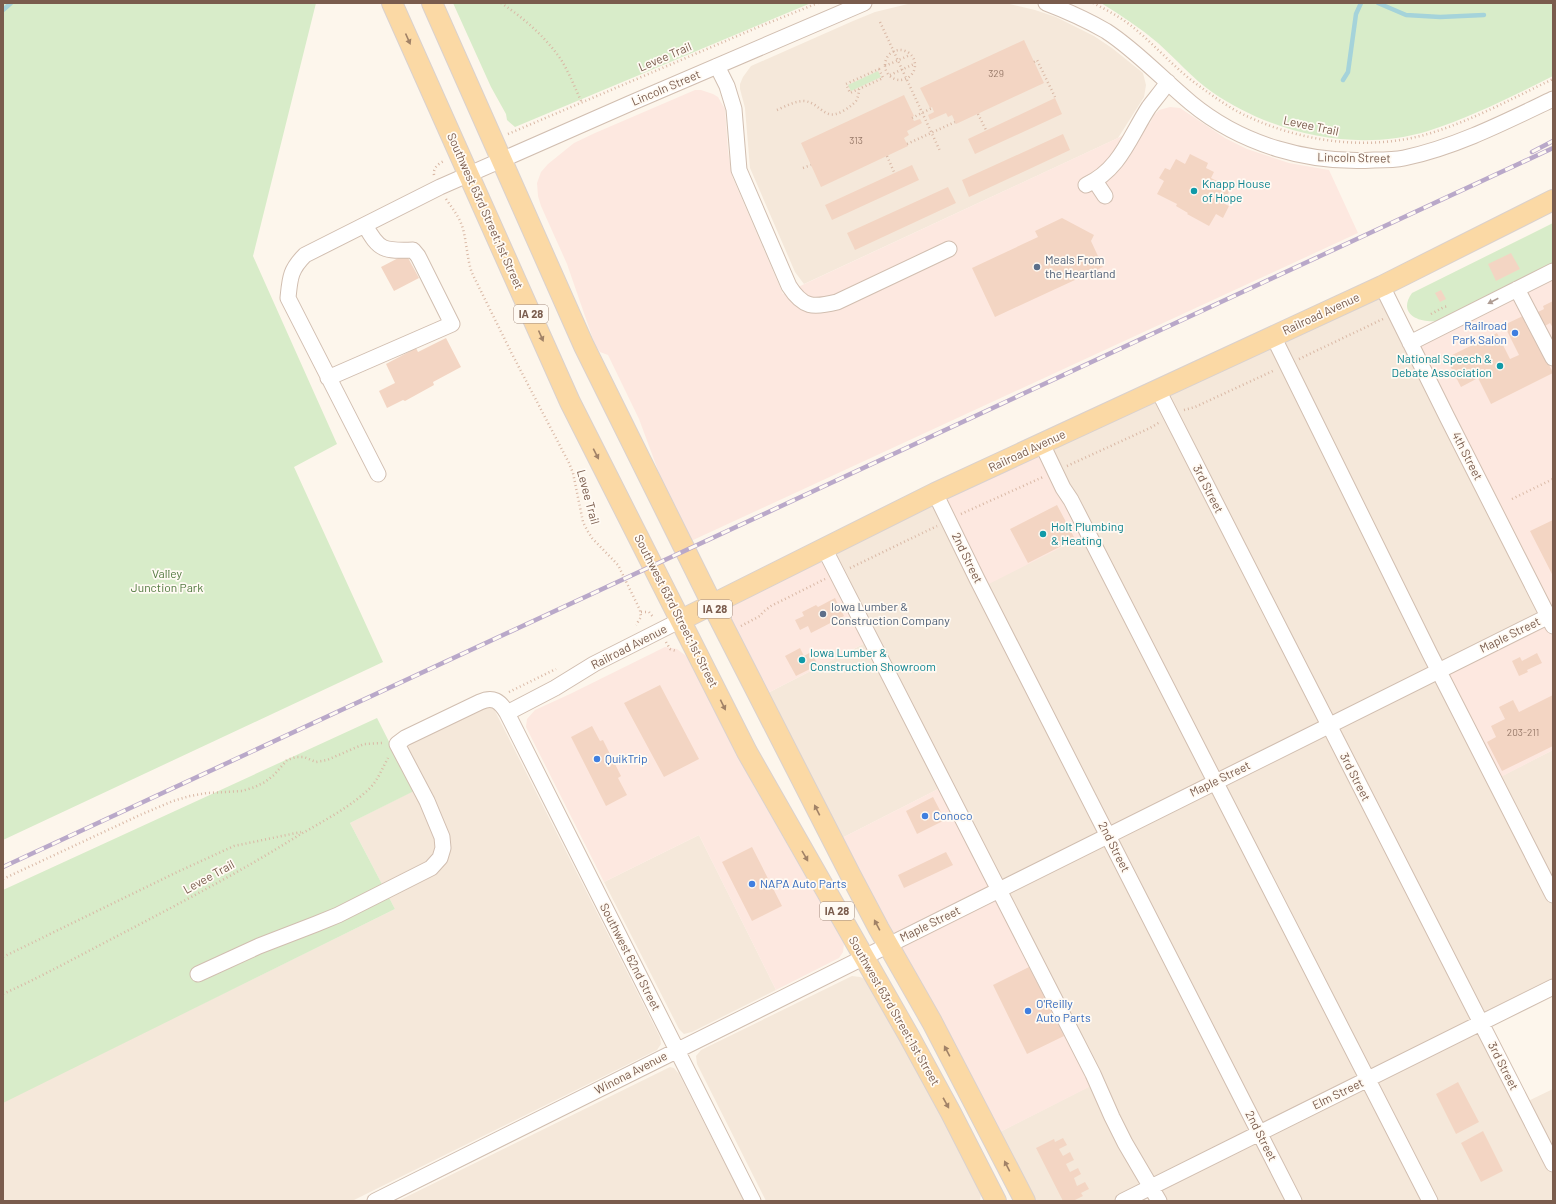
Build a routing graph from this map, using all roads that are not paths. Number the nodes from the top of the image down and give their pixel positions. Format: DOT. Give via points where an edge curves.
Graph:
graph roads {
  1 [pos="392,3"];
  2 [pos="432,3"];
  3 [pos="864,3"];
  4 [pos="1046,3"];
  5 [pos="717,66"];
  6 [pos="1168,82"];
  7 [pos="1553,99"];
  8 [pos="503,160"];
  9 [pos="469,175"];
  10 [pos="1105,196"];
  11 [pos="1553,200"];
  12 [pos="365,225"];
  13 [pos="949,248"];
  14 [pos="1553,271"];
  15 [pos="1382,286"];
  16 [pos="1517,289"];
  17 [pos="1273,336"];
  18 [pos="1410,343"];
  19 [pos="1553,358"];
  20 [pos="328,378"];
  21 [pos="1158,390"];
  22 [pos="1042,444"];
  23 [pos="378,474"];
  24 [pos="935,493"];
  25 [pos="824,548"];
  26 [pos="712,604"];
  27 [pos="1551,619"];
  28 [pos="681,620"];
  29 [pos="1439,670"];
  30 [pos="507,713"];
  31 [pos="1328,725"];
  32 [pos="1215,782"];
  33 [pos="1108,835"];
  34 [pos="999,889"];
  35 [pos="1553,895"];
  36 [pos="888,945"];
  37 [pos="864,956"];
  38 [pos="198,974"];
  39 [pos="1553,988"];
  40 [pos="1481,1023"];
  41 [pos="677,1050"];
  42 [pos="1368,1079"];
  43 [pos="1259,1133"];
  44 [pos="1553,1164"];
  45 [pos="1152,1187"];
  46 [pos="375,1201"];
  47 [pos="753,1201"];
  48 [pos="996,1201"];
  49 [pos="1025,1201"];
  50 [pos="1123,1201"];
  51 [pos="1159,1201"];
  52 [pos="1294,1201"];
  53 [pos="1430,1201"];
  1 -- 9 [label="main road, Southwest 63rd Street;1st Street / IA 28, one-way"];
  2 -- 8 [label="main road, Southwest 63rd Street;1st Street / IA 28"];
  3 -- 5 [label="street, Lincoln Street"];
  4 -- 6 [label="street, Lincoln Street" via="1107,32"];
  5 -- 8 [label="street, Lincoln Street"];
  5 -- 13 [label="street" via="734,109 739,170 796,297 806,304 821,306 837,302"];
  6 -- 7 [label="street, Lincoln Street" via="1192,104 1245,137 1301,156 1325,160 1403,159 1471,136"];
  6 -- 10 [label="street" via="1149,107 1124,153 1114,165 1090,183"];
  8 -- 9 [label="street, Lincoln Street"];
  8 -- 26 [label="main road, Southwest 63rd Street;1st Street / IA 28" via="584,346"];
  9 -- 12 [label="street, Lincoln Street"];
  9 -- 28 [label="main road, Southwest 63rd Street;1st Street / IA 28, one-way" via="570,402"];
  11 -- 15 [label="main road, Railroad Avenue"];
  12 -- 20 [label="street, Lincoln Street" via="305,255 295,265 291,275 288,298"];
  12 -- 20 [label="street" via="380,247 389,250 413,250 452,324"];
  14 -- 16 [label="street"];
  15 -- 17 [label="main road, Railroad Avenue"];
  15 -- 18 [label="street, 4th Street"];
  16 -- 18 [label="street, one-way"];
  16 -- 19 [label="street"];
  17 -- 21 [label="main road, Railroad Avenue"];
  17 -- 29 [label="street"];
  18 -- 27 [label="street, 4th Street"];
  20 -- 23 [label="street, Lincoln Street"];
  21 -- 22 [label="main road, Railroad Avenue"];
  21 -- 31 [label="street, 3rd Street"];
  22 -- 24 [label="main road, Railroad Avenue"];
  22 -- 32 [label="street"];
  24 -- 25 [label="main road, Railroad Avenue"];
  24 -- 33 [label="street, 2nd Street"];
  25 -- 26 [label="main road, Railroad Avenue"];
  25 -- 34 [label="street"];
  26 -- 28 [label="main road, Railroad Avenue"];
  36 -- 26 [label="main road, Southwest 63rd Street;1st Street / IA 28, one-way"];
  27 -- 29 [label="street, Maple Street"];
  28 -- 30 [label="street, Railroad Avenue" via="594,664"];
  28 -- 37 [label="main road, Southwest 63rd Street;1st Street / IA 28, one-way" via="747,752"];
  29 -- 31 [label="street, Maple Street"];
  29 -- 35 [label="street"];
  30 -- 38 [label="street, Southwest 62nd Street" via="499,702 489,699 401,741 442,838 444,848 440,858 431,868 352,908"];
  30 -- 41 [label="street, Southwest 62nd Street"];
  31 -- 32 [label="street, Maple Street"];
  31 -- 40 [label="street, 3rd Street"];
  32 -- 33 [label="street, Maple Street"];
  32 -- 42 [label="street"];
  33 -- 34 [label="street, Maple Street"];
  33 -- 43 [label="street, 2nd Street"];
  34 -- 36 [label="street, Maple Street"];
  34 -- 45 [label="street" via="1125,1143"];
  36 -- 37 [label="street, Winona Avenue"];
  49 -- 36 [label="main road, Southwest 63rd Street;1st Street / IA 28, one-way"];
  37 -- 41 [label="street, Winona Avenue"];
  37 -- 48 [label="main road, Southwest 63rd Street;1st Street / IA 28, one-way" via="917,1050"];
  39 -- 40 [label="street, Elm Street"];
  40 -- 42 [label="street, Elm Street"];
  40 -- 44 [label="street, 3rd Street"];
  41 -- 46 [label="street, Winona Avenue"];
  41 -- 47 [label="street, Southwest 62nd Street"];
  42 -- 43 [label="street, Elm Street"];
  42 -- 53 [label="street"];
  43 -- 45 [label="street, Elm Street"];
  43 -- 52 [label="street, 2nd Street"];
  45 -- 50 [label="street, Elm Street"];
  45 -- 51 [label="street"];
}
